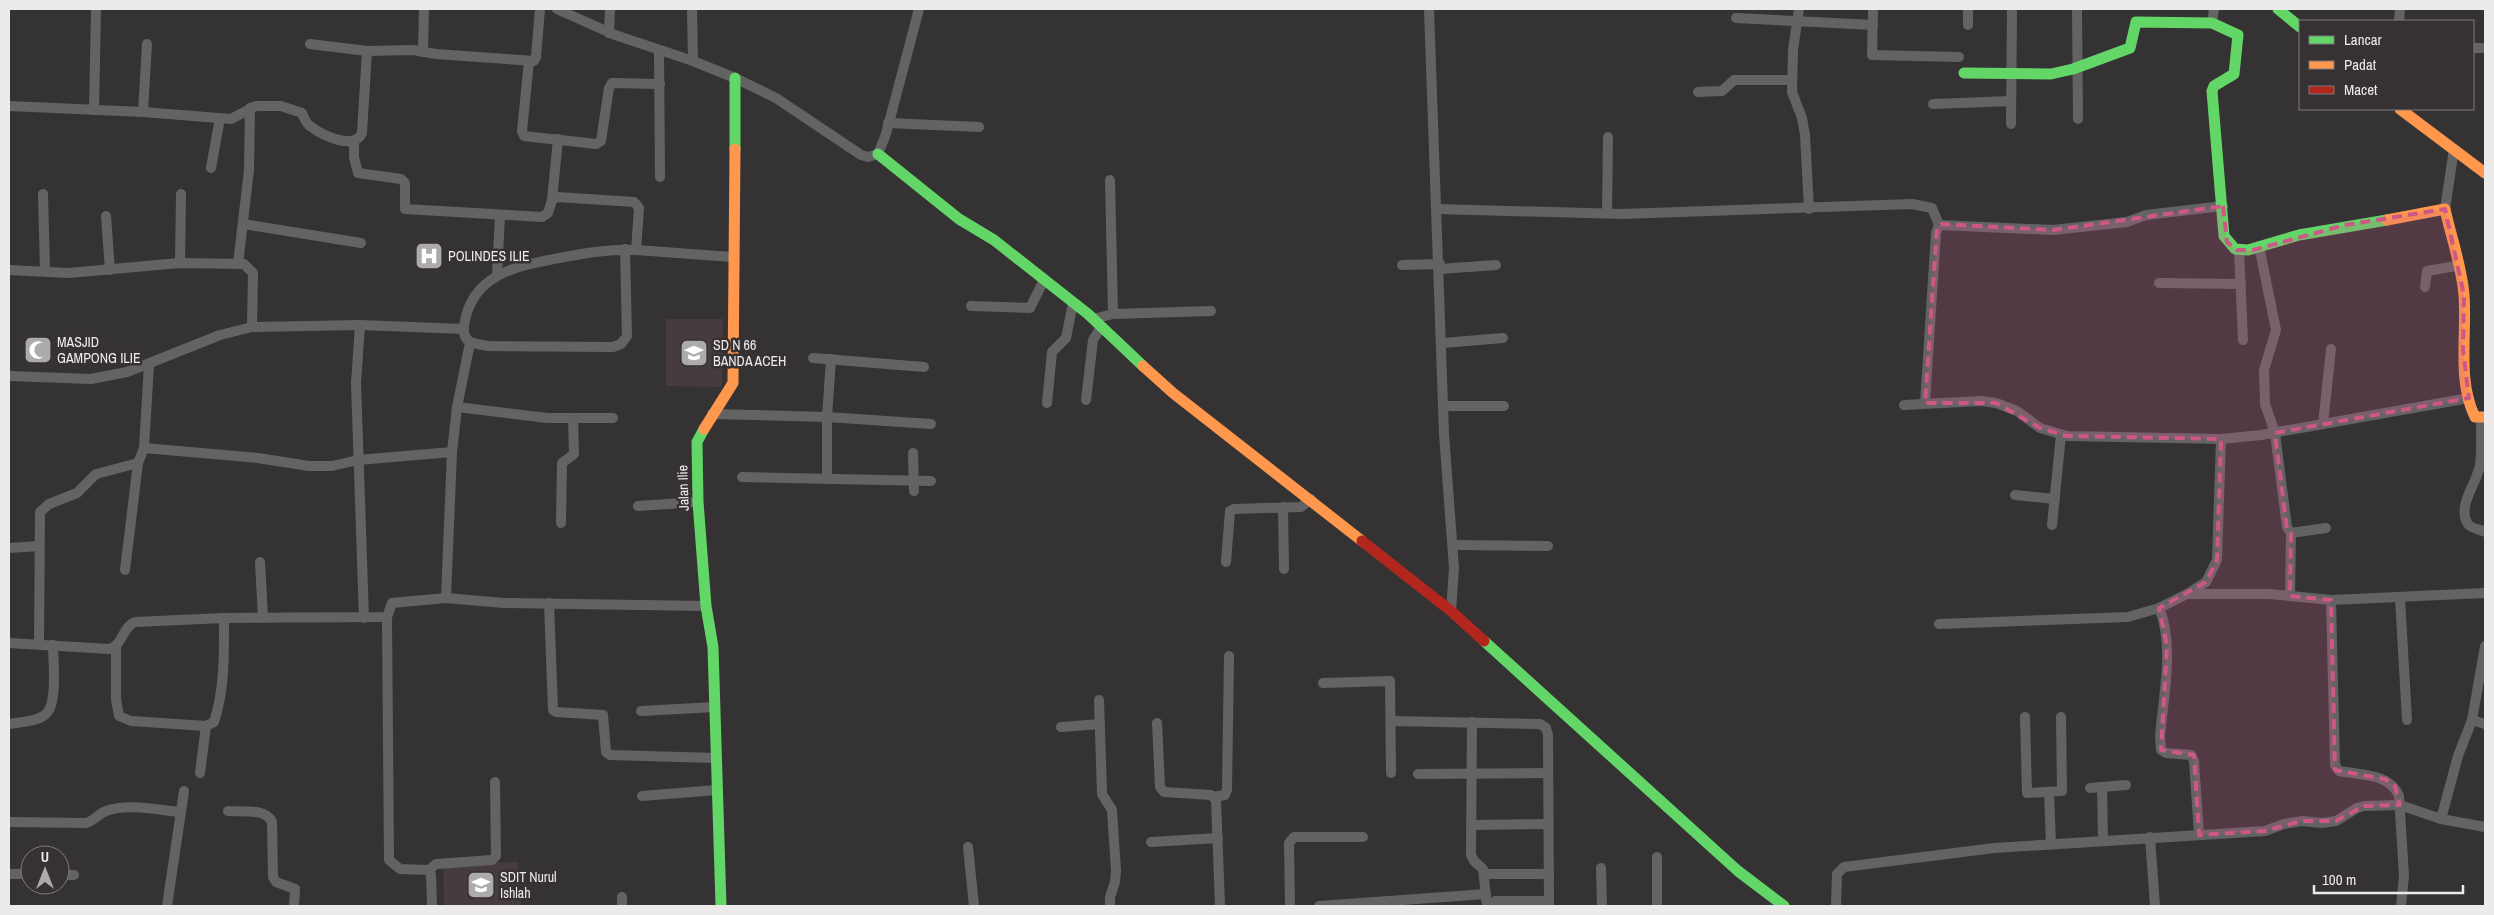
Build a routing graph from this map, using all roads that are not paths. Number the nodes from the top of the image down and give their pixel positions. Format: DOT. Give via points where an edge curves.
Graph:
graph roads {
  1 [pos="96,9"];
  2 [pos="424,9"];
  3 [pos="540,9"];
  4 [pos="557,9"];
  5 [pos="610,9"];
  6 [pos="692,9"];
  7 [pos="919,9"];
  8 [pos="1429,9"];
  9 [pos="1799,9"];
  10 [pos="1873,9"];
  11 [pos="1968,9"];
  12 [pos="2012,9"];
  13 [pos="2076,9"];
  14 [pos="2214,9"];
  15 [pos="2278,9"];
  16 [pos="1736,18"];
  17 [pos="1797,20"];
  18 [pos="2212,23"];
  19 [pos="1873,25"];
  20 [pos="1968,25"];
  21 [pos="2299,26"];
  22 [pos="609,33"];
  23 [pos="148,44"];
  24 [pos="310,44"];
  25 [pos="659,50"];
  26 [pos="367,51"];
  27 [pos="423,52"];
  28 [pos="1959,57"];
  29 [pos="530,61"];
  30 [pos="693,61"];
  31 [pos="2078,67"];
  32 [pos="1964,73"];
  33 [pos="2012,74"];
  34 [pos="734,78"];
  35 [pos="1792,80"];
  36 [pos="660,84"];
  37 [pos="1698,92"];
  38 [pos="2011,102"];
  39 [pos="1933,104"];
  40 [pos="9,106"];
  41 [pos="250,108"];
  42 [pos="94,110"];
  43 [pos="2401,110"];
  44 [pos="143,112"];
  45 [pos="220,118"];
  46 [pos="2078,119"];
  47 [pos="888,123"];
  48 [pos="2012,124"];
  49 [pos="979,126"];
  50 [pos="1608,137"];
  51 [pos="558,139"];
  52 [pos="354,142"];
  53 [pos="2454,149"];
  54 [pos="878,154"];
  55 [pos="212,168"];
  56 [pos="2485,173"];
  57 [pos="660,177"];
  58 [pos="1110,180"];
  59 [pos="43,194"];
  60 [pos="181,194"];
  61 [pos="552,200"];
  62 [pos="2223,206"];
  63 [pos="1809,208"];
  64 [pos="1437,209"];
  65 [pos="2445,209"];
  66 [pos="1607,214"];
  67 [pos="500,215"];
  68 [pos="106,216"];
  69 [pos="244,224"];
  70 [pos="1939,225"];
  71 [pos="361,243"];
  72 [pos="2259,246"];
  73 [pos="630,249"];
  74 [pos="2239,250"];
  75 [pos="732,257"];
  76 [pos="180,263"];
  77 [pos="238,264"];
  78 [pos="1402,265"];
  79 [pos="1496,266"];
  80 [pos="2456,266"];
  81 [pos="1440,267"];
  82 [pos="9,270"];
  83 [pos="45,270"];
  84 [pos="110,270"];
  85 [pos="497,276"];
  86 [pos="1044,280"];
  87 [pos="2159,283"];
  88 [pos="2241,284"];
  89 [pos="2425,286"];
  90 [pos="1073,303"];
  91 [pos="971,306"];
  92 [pos="1211,311"];
  93 [pos="1113,314"];
  94 [pos="1097,323"];
  95 [pos="360,325"];
  96 [pos="252,326"];
  97 [pos="464,329"];
  98 [pos="1503,338"];
  99 [pos="2243,340"];
  100 [pos="470,343"];
  101 [pos="1442,343"];
  102 [pos="2331,349"];
  103 [pos="813,358"];
  104 [pos="831,360"];
  105 [pos="149,365"];
  106 [pos="924,367"];
  107 [pos="9,376"];
  108 [pos="2469,398"];
  109 [pos="1086,400"];
  110 [pos="1048,403"];
  111 [pos="1924,403"];
  112 [pos="1904,405"];
  113 [pos="1444,406"];
  114 [pos="1504,406"];
  115 [pos="457,407"];
  116 [pos="712,414"];
  117 [pos="827,417"];
  118 [pos="573,418"];
  119 [pos="613,418"];
  120 [pos="2483,418"];
  121 [pos="931,424"];
  122 [pos="2323,424"];
  123 [pos="2275,433"];
  124 [pos="2066,436"];
  125 [pos="2221,439"];
  126 [pos="144,448"];
  127 [pos="452,452"];
  128 [pos="913,453"];
  129 [pos="358,460"];
  130 [pos="138,463"];
  131 [pos="2483,463"];
  132 [pos="742,476"];
  133 [pos="827,479"];
  134 [pos="932,481"];
  135 [pos="914,486"];
  136 [pos="2015,495"];
  137 [pos="1311,499"];
  138 [pos="2055,499"];
  139 [pos="698,502"];
  140 [pos="638,506"];
  141 [pos="1283,508"];
  142 [pos="561,523"];
  143 [pos="2052,525"];
  144 [pos="2326,528"];
  145 [pos="2291,532"];
  146 [pos="2485,532"];
  147 [pos="1453,545"];
  148 [pos="39,546"];
  149 [pos="1548,546"];
  150 [pos="9,548"];
  151 [pos="260,562"];
  152 [pos="1226,562"];
  153 [pos="1284,569"];
  154 [pos="125,570"];
  155 [pos="2485,593"];
  156 [pos="2187,594"];
  157 [pos="2290,596"];
  158 [pos="446,598"];
  159 [pos="2400,598"];
  160 [pos="2332,600"];
  161 [pos="549,604"];
  162 [pos="706,606"];
  163 [pos="2159,608"];
  164 [pos="1451,611"];
  165 [pos="387,617"];
  166 [pos="224,618"];
  167 [pos="263,618"];
  168 [pos="364,618"];
  169 [pos="1938,624"];
  170 [pos="9,643"];
  171 [pos="39,644"];
  172 [pos="53,645"];
  173 [pos="116,646"];
  174 [pos="2485,646"];
  175 [pos="1229,656"];
  176 [pos="1323,684"];
  177 [pos="1099,700"];
  178 [pos="715,707"];
  179 [pos="641,711"];
  180 [pos="2025,717"];
  181 [pos="2061,717"];
  182 [pos="2407,720"];
  183 [pos="2472,720"];
  184 [pos="1391,721"];
  185 [pos="1472,722"];
  186 [pos="1157,723"];
  187 [pos="9,724"];
  188 [pos="1100,724"];
  189 [pos="2485,724"];
  190 [pos="206,726"];
  191 [pos="1061,727"];
  192 [pos="716,758"];
  193 [pos="1472,772"];
  194 [pos="1548,772"];
  195 [pos="200,773"];
  196 [pos="1391,773"];
  197 [pos="1418,774"];
  198 [pos="495,782"];
  199 [pos="2126,785"];
  200 [pos="2102,787"];
  201 [pos="2090,788"];
  202 [pos="717,790"];
  203 [pos="184,791"];
  204 [pos="2049,792"];
  205 [pos="642,796"];
  206 [pos="1214,797"];
  207 [pos="2400,806"];
  208 [pos="228,811"];
  209 [pos="180,812"];
  210 [pos="2441,819"];
  211 [pos="9,822"];
  212 [pos="1471,824"];
  213 [pos="1548,824"];
  214 [pos="2485,826"];
  215 [pos="2198,835"];
  216 [pos="1363,837"];
  217 [pos="2150,837"];
  218 [pos="1218,838"];
  219 [pos="2103,840"];
  220 [pos="1151,842"];
  221 [pos="2051,844"];
  222 [pos="968,847"];
  223 [pos="1657,857"];
  224 [pos="1601,868"];
  225 [pos="428,870"];
  226 [pos="1484,874"];
  227 [pos="1549,874"];
  228 [pos="70,875"];
  229 [pos="74,875"];
  230 [pos="1486,894"];
  231 [pos="1491,904"];
  232 [pos="1549,904"];
  233 [pos="167,906"];
  234 [pos="294,906"];
  235 [pos="432,906"];
  236 [pos="721,906"];
  237 [pos="974,906"];
  238 [pos="1110,906"];
  239 [pos="1220,906"];
  240 [pos="1290,906"];
  241 [pos="1319,906"];
  242 [pos="1602,906"];
  243 [pos="1657,906"];
  244 [pos="1784,906"];
  245 [pos="1836,906"];
  246 [pos="2155,906"];
  247 [pos="2401,906"];
  1 -- 42 [label="street"];
  2 -- 27 [label="street"];
  3 -- 29 [label="street" via="536,57"];
  4 -- 22 [label="street"];
  5 -- 22 [label="street"];
  6 -- 30 [label="street"];
  7 -- 47 [label="street"];
  8 -- 64 [label="street"];
  9 -- 17 [label="street"];
  10 -- 19 [label="street"];
  11 -- 20 [label="street"];
  12 -- 33 [label="street"];
  13 -- 31 [label="street"];
  14 -- 18 [label="street"];
  15 -- 21 [label="street"];
  16 -- 17 [label="street"];
  17 -- 19 [label="street"];
  17 -- 35 [label="street"];
  18 -- 31 [label="street" via="2136,22 2134,43 2130,48"];
  18 -- 62 [label="street" via="2238,35 2234,74 2214,86 2212,91"];
  19 -- 28 [label="street" via="1872,55"];
  22 -- 25 [label="street"];
  23 -- 44 [label="street"];
  24 -- 26 [label="street"];
  25 -- 30 [label="street"];
  25 -- 36 [label="street"];
  26 -- 27 [label="street"];
  26 -- 52 [label="street" via="362,133"];
  27 -- 29 [label="street"];
  29 -- 51 [label="street" via="522,131 524,136"];
  30 -- 34 [label="street"];
  31 -- 33 [label="street" via="2051,74"];
  31 -- 46 [label="street"];
  32 -- 33 [label="street"];
  33 -- 38 [label="street"];
  34 -- 54 [label="street" via="776,98 861,155"];
  34 -- 75 [label="street, Jalan Ilie"];
  35 -- 37 [label="street" via="1734,80 1722,91"];
  35 -- 63 [label="street" via="1793,100 1802,118 1805,135"];
  36 -- 51 [label="street" via="612,83 601,141 596,144"];
  36 -- 57 [label="street"];
  38 -- 39 [label="street"];
  38 -- 48 [label="street"];
  40 -- 42 [label="street"];
  41 -- 45 [label="street" via="235,118"];
  41 -- 52 [label="street" via="293,108 302,113 308,126"];
  41 -- 69 [label="street"];
  42 -- 44 [label="street"];
  43 -- 53 [label="street"];
  44 -- 45 [label="street"];
  45 -- 55 [label="street"];
  47 -- 49 [label="street"];
  47 -- 54 [label="street"];
  50 -- 66 [label="street"];
  51 -- 61 [label="street"];
  52 -- 67 [label="street" via="358,173 401,179 405,183 405,209"];
  53 -- 56 [label="street"];
  53 -- 65 [label="street"];
  54 -- 86 [label="street" via="959,219 994,240"];
  58 -- 93 [label="street"];
  59 -- 83 [label="street"];
  60 -- 76 [label="street"];
  61 -- 67 [label="street" via="546,216"];
  61 -- 73 [label="street" via="557,197 636,203 639,216"];
  62 -- 70 [label="street" via="2053,230"];
  62 -- 74 [label="street" via="2224,236 2233,248"];
  63 -- 66 [label="street"];
  63 -- 70 [label="street" via="1921,204 1932,208"];
  64 -- 66 [label="street"];
  64 -- 81 [label="street"];
  65 -- 72 [label="street" via="2345,225"];
  65 -- 80 [label="street"];
  67 -- 85 [label="street"];
  68 -- 84 [label="street"];
  69 -- 71 [label="street"];
  69 -- 77 [label="street"];
  70 -- 111 [label="street"];
  72 -- 74 [label="street" via="2253,250"];
  72 -- 123 [label="street" via="2276,330 2264,370 2265,404"];
  73 -- 75 [label="street"];
  73 -- 85 [label="street" via="594,251 523,265"];
  73 -- 100 [label="street" via="627,336 621,344 614,347"];
  74 -- 88 [label="street"];
  75 -- 116 [label="street, Jalan Ilie" via="733,383"];
  76 -- 77 [label="street"];
  76 -- 84 [label="street"];
  77 -- 96 [label="street" via="249,267 252,273"];
  78 -- 81 [label="street"];
  79 -- 81 [label="street"];
  80 -- 89 [label="street" via="2428,271"];
  80 -- 108 [label="street" via="2464,295 2463,350"];
  81 -- 101 [label="street"];
  82 -- 83 [label="street"];
  83 -- 84 [label="street" via="68,273"];
  85 -- 97 [label="street" via="487,282 472,300"];
  86 -- 90 [label="street"];
  86 -- 91 [label="street" via="1030,308"];
  87 -- 88 [label="street"];
  88 -- 99 [label="street"];
  90 -- 94 [label="street"];
  90 -- 110 [label="street" via="1066,338 1052,352"];
  92 -- 93 [label="street"];
  93 -- 94 [label="street"];
  94 -- 109 [label="street"];
  94 -- 137 [label="street" via="1174,393"];
  95 -- 96 [label="street"];
  95 -- 97 [label="street"];
  95 -- 129 [label="street" via="356,383"];
  96 -- 105 [label="street" via="220,335"];
  97 -- 100 [label="street"];
  98 -- 101 [label="street"];
  100 -- 115 [label="street"];
  101 -- 113 [label="street"];
  102 -- 122 [label="street"];
  103 -- 104 [label="street"];
  104 -- 106 [label="street"];
  104 -- 117 [label="street"];
  105 -- 107 [label="street" via="91,379"];
  105 -- 126 [label="street"];
  108 -- 120 [label="street" via="2473,414"];
  108 -- 122 [label="street"];
  111 -- 112 [label="street"];
  111 -- 124 [label="street" via="1996,403 2017,411 2040,428"];
  113 -- 114 [label="street"];
  113 -- 147 [label="street"];
  115 -- 118 [label="street"];
  115 -- 127 [label="street"];
  116 -- 117 [label="street"];
  116 -- 139 [label="street, Jalan Ilie" via="697,442"];
  117 -- 121 [label="street"];
  117 -- 133 [label="street"];
  118 -- 119 [label="street"];
  118 -- 142 [label="street" via="574,454 562,463"];
  120 -- 131 [label="street"];
  122 -- 123 [label="street"];
  123 -- 125 [label="street"];
  123 -- 145 [label="street" via="2287,527"];
  124 -- 125 [label="street"];
  124 -- 138 [label="street" via="2061,435"];
  125 -- 156 [label="street" via="2217,560 2206,582"];
  126 -- 129 [label="street" via="309,466 332,466"];
  126 -- 130 [label="street"];
  127 -- 129 [label="street"];
  127 -- 158 [label="street"];
  128 -- 135 [label="street"];
  129 -- 168 [label="street"];
  130 -- 148 [label="street" via="96,474 72,496 44,507 38,517"];
  130 -- 154 [label="street"];
  131 -- 146 [label="street" via="2468,494 2466,519 2471,527"];
  132 -- 133 [label="street"];
  133 -- 135 [label="street"];
  134 -- 135 [label="street"];
  136 -- 138 [label="street"];
  137 -- 141 [label="street" via="1301,507"];
  137 -- 164 [label="street"];
  138 -- 143 [label="street"];
  139 -- 140 [label="street"];
  139 -- 162 [label="street, Jalan Ilie"];
  141 -- 152 [label="street" via="1230,511"];
  141 -- 153 [label="street"];
  144 -- 145 [label="street"];
  145 -- 157 [label="street"];
  147 -- 149 [label="street"];
  147 -- 164 [label="street"];
  148 -- 150 [label="street"];
  148 -- 171 [label="street"];
  151 -- 167 [label="street"];
  155 -- 159 [label="street"];
  156 -- 157 [label="street"];
  156 -- 163 [label="street"];
  157 -- 160 [label="street"];
  158 -- 161 [label="street"];
  158 -- 165 [label="street" via="392,603"];
  159 -- 160 [label="street"];
  159 -- 182 [label="street"];
  160 -- 207 [label="street" via="2335,765 2339,770 2385,779 2396,786"];
  161 -- 162 [label="street"];
  161 -- 192 [label="street" via="553,710 603,715 606,752 610,755"];
  162 -- 178 [label="street, Jalan Ilie" via="713,647"];
  163 -- 169 [label="street" via="2128,618"];
  163 -- 215 [label="street" via="2165,621 2167,646 2161,750 2191,755 2194,761"];
  164 -- 244 [label="street" via="1738,871"];
  165 -- 168 [label="street"];
  165 -- 225 [label="street" via="389,860 400,869"];
  166 -- 167 [label="street"];
  166 -- 173 [label="street" via="135,622"];
  166 -- 190 [label="street" via="224,666 217,713 214,722"];
  167 -- 168 [label="street"];
  170 -- 171 [label="street"];
  171 -- 172 [label="street"];
  172 -- 173 [label="street" via="109,649"];
  172 -- 187 [label="street" via="54,688 48,713"];
  173 -- 190 [label="street" via="119,716 131,721"];
  174 -- 183 [label="street"];
  175 -- 206 [label="street" via="1227,790 1225,795"];
  176 -- 184 [label="street" via="1390,682"];
  177 -- 188 [label="street"];
  178 -- 179 [label="street"];
  178 -- 192 [label="street, Jalan Ilie"];
  180 -- 204 [label="street" via="2027,793"];
  181 -- 204 [label="street" via="2062,791"];
  183 -- 189 [label="street"];
  183 -- 210 [label="street" via="2458,756"];
  184 -- 185 [label="street"];
  184 -- 196 [label="street"];
  185 -- 193 [label="street"];
  185 -- 194 [label="street" via="1540,724 1548,735"];
  186 -- 206 [label="street" via="1160,787 1164,792"];
  188 -- 191 [label="street"];
  188 -- 238 [label="street" via="1102,794 1112,810 1116,871"];
  190 -- 195 [label="street"];
  192 -- 202 [label="street, Jalan Ilie"];
  193 -- 194 [label="street"];
  193 -- 197 [label="street"];
  193 -- 212 [label="street"];
  194 -- 213 [label="street"];
  198 -- 225 [label="street" via="496,856 492,860 436,864"];
  199 -- 200 [label="street"];
  200 -- 201 [label="street"];
  200 -- 219 [label="street"];
  202 -- 205 [label="street"];
  202 -- 236 [label="street, Jalan Ilie"];
  203 -- 209 [label="street"];
  204 -- 221 [label="street"];
  206 -- 218 [label="street"];
  207 -- 210 [label="street"];
  207 -- 215 [label="street" via="2364,806 2356,808 2345,818 2329,822 2302,821 2265,831"];
  207 -- 247 [label="street" via="2404,876"];
  208 -- 234 [label="street" via="263,813 270,817 273,877 276,882 295,889"];
  209 -- 211 [label="street" via="136,808 103,811 86,823"];
  209 -- 233 [label="street"];
  210 -- 214 [label="street"];
  212 -- 213 [label="street"];
  212 -- 226 [label="street" via="1471,855"];
  213 -- 227 [label="street"];
  215 -- 217 [label="street"];
  216 -- 240 [label="street" via="1294,837 1289,843"];
  217 -- 219 [label="street"];
  217 -- 246 [label="street"];
  218 -- 220 [label="street"];
  218 -- 239 [label="street"];
  219 -- 221 [label="street"];
  221 -- 245 [label="street" via="1844,867 1837,874"];
  222 -- 237 [label="street"];
  223 -- 243 [label="street"];
  224 -- 242 [label="street"];
  225 -- 235 [label="street"];
  226 -- 227 [label="street"];
  226 -- 230 [label="street"];
  227 -- 232 [label="street"];
  228 -- 229 [label="street"];
  230 -- 231 [label="street"];
  230 -- 241 [label="street"];
  231 -- 232 [label="street"];
}
